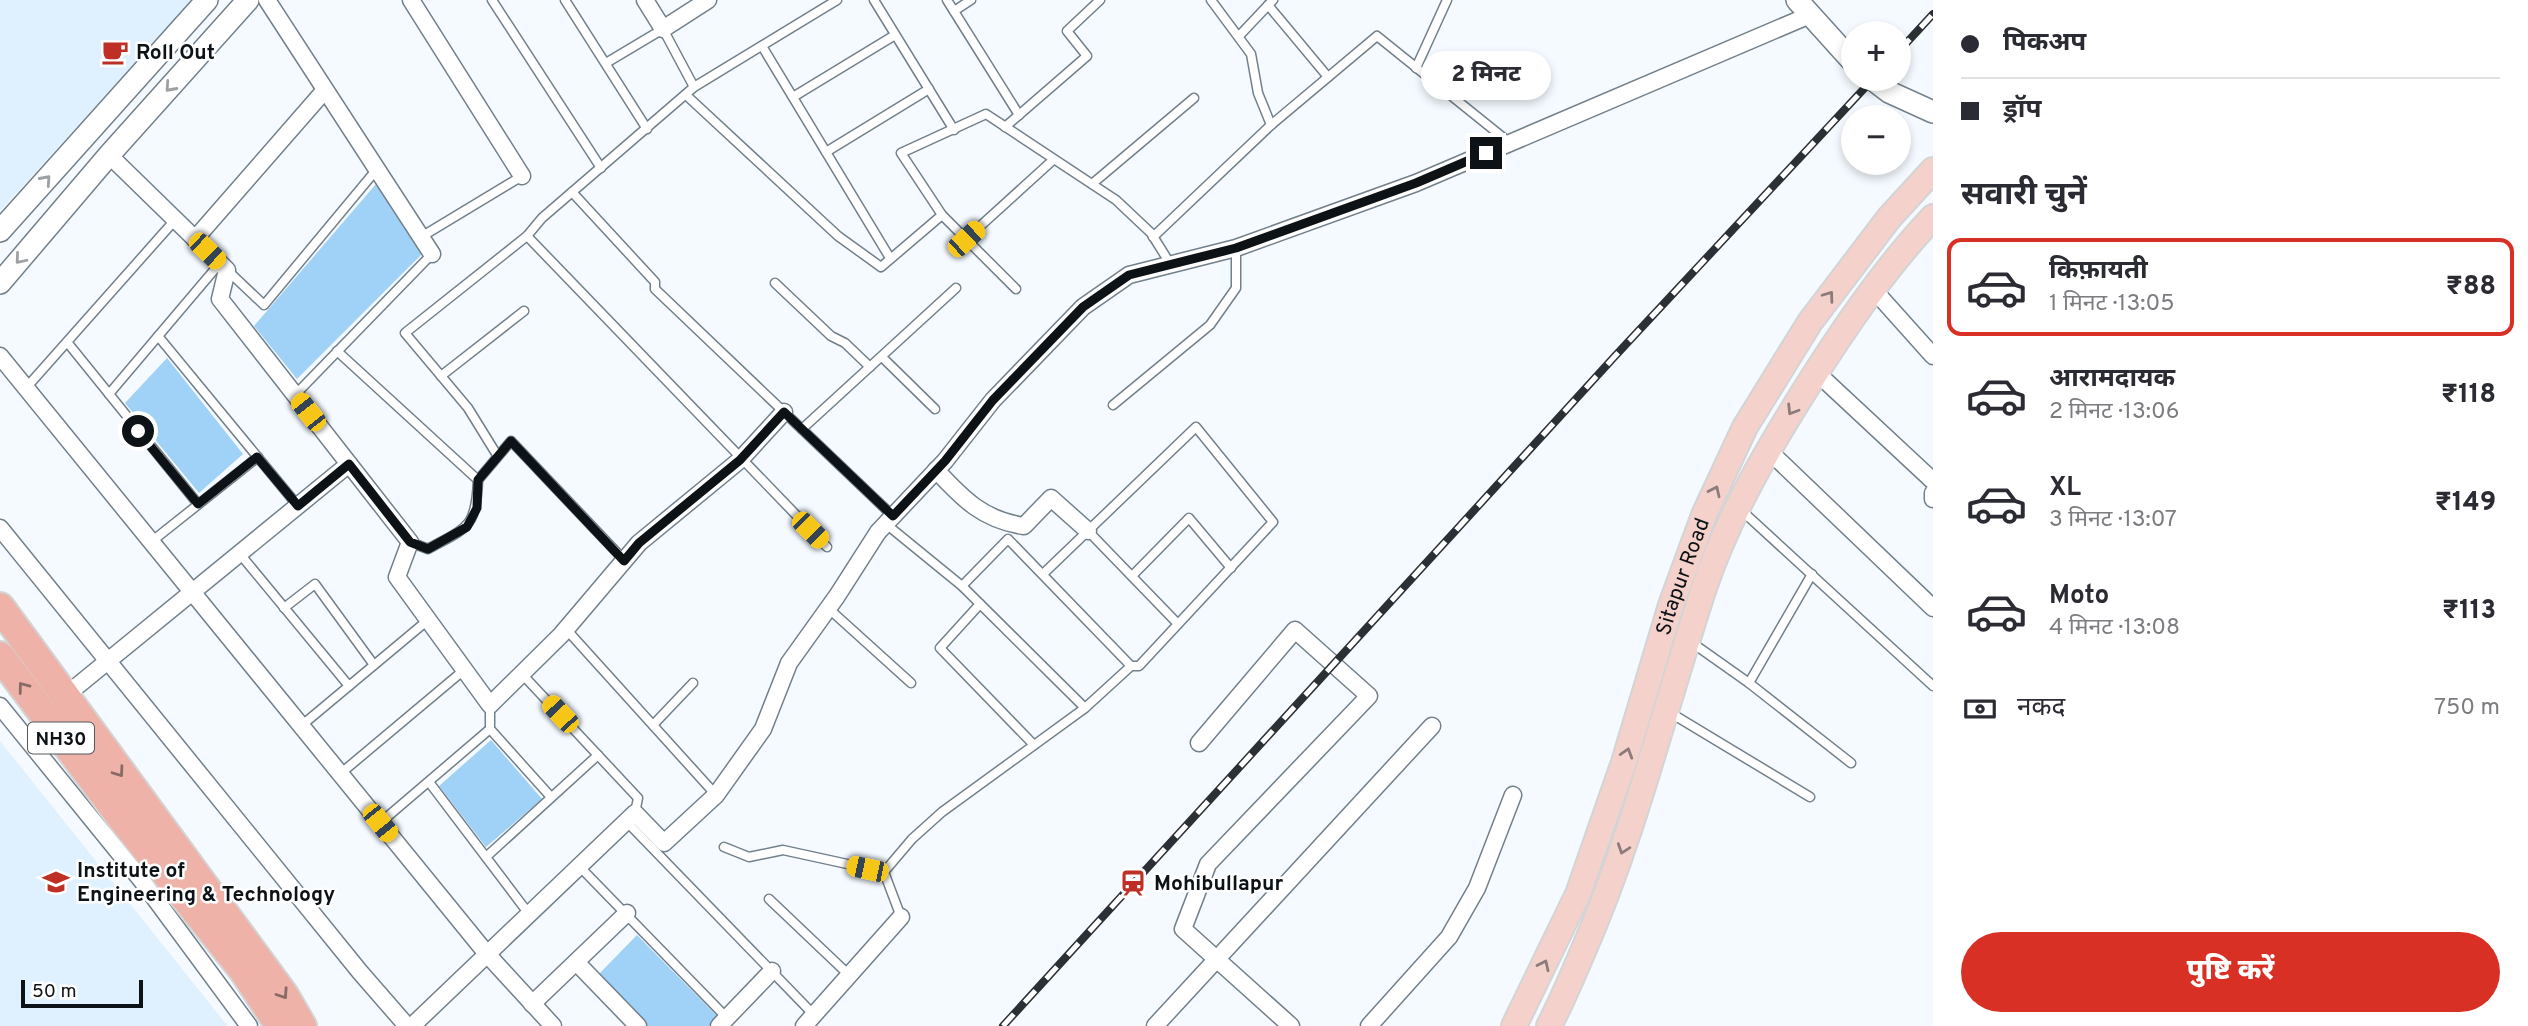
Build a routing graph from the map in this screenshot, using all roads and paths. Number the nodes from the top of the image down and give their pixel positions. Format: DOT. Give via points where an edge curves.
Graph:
graph roads {
  1 [pos="207,0"];
  2 [pos="248,0"];
  3 [pos="267,0"];
  4 [pos="411,0"];
  5 [pos="492,0"];
  6 [pos="565,0"];
  7 [pos="645,0"];
  8 [pos="708,0"];
  9 [pos="837,0"];
  10 [pos="874,0"];
  11 [pos="947,0"];
  12 [pos="971,0"];
  13 [pos="1100,0"];
  14 [pos="1211,0"];
  15 [pos="1447,0"];
  16 [pos="1271,3"];
  17 [pos="1804,8"];
  18 [pos="954,11"];
  19 [pos="663,29"];
  20 [pos="895,35"];
  21 [pos="1239,36"];
  22 [pos="762,46"];
  23 [pos="1841,49"];
  24 [pos="606,64"];
  25 [pos="1416,68"];
  26 [pos="1328,77"];
  27 [pos="694,87"];
  28 [pos="929,89"];
  29 [pos="325,90"];
  30 [pos="1888,91"];
  31 [pos="686,95"];
  32 [pos="793,97"];
  33 [pos="1194,98"];
  34 [pos="1933,112"];
  35 [pos="1019,115"];
  36 [pos="1271,125"];
  37 [pos="1005,127"];
  38 [pos="647,129"];
  39 [pos="954,130"];
  40 [pos="1510,143"];
  41 [pos="826,152"];
  42 [pos="109,155"];
  43 [pos="1053,160"];
  44 [pos="601,167"];
  45 [pos="377,169"];
  46 [pos="1933,170"];
  47 [pos="522,176"];
  48 [pos="1092,184"];
  49 [pos="572,192"];
  50 [pos="942,215"];
  51 [pos="1933,217"];
  52 [pos="175,220"];
  53 [pos="0,231"];
  54 [pos="527,236"];
  55 [pos="421,237"];
  56 [pos="1153,237"];
  57 [pos="195,239"];
  58 [pos="966,239"];
  59 [pos="1236,248"];
  60 [pos="432,254"];
  61 [pos="891,258"];
  62 [pos="1171,265"];
  63 [pos="223,267"];
  64 [pos="0,283"];
  65 [pos="775,283"];
  66 [pos="956,288"];
  67 [pos="1016,289"];
  68 [pos="1873,289"];
  69 [pos="524,311"];
  70 [pos="158,336"];
  71 [pos="67,342"];
  72 [pos="337,351"];
  73 [pos="0,356"];
  74 [pos="1933,356"];
  75 [pos="882,357"];
  76 [pos="870,367"];
  77 [pos="1816,372"];
  78 [pos="441,376"];
  79 [pos="26,388"];
  80 [pos="109,394"];
  81 [pos="295,394"];
  82 [pos="1113,405"];
  83 [pos="935,409"];
  84 [pos="784,412"];
  85 [pos="802,429"];
  86 [pos="1768,450"];
  87 [pos="497,456"];
  88 [pos="257,457"];
  89 [pos="740,460"];
  90 [pos="349,464"];
  91 [pos="936,470"];
  92 [pos="478,480"];
  93 [pos="1933,481"];
  94 [pos="1933,493"];
  95 [pos="1933,499"];
  96 [pos="198,504"];
  97 [pos="298,506"];
  98 [pos="1738,507"];
  99 [pos="890,520"];
  100 [pos="0,528"];
  101 [pos="1088,531"];
  102 [pos="151,542"];
  103 [pos="410,542"];
  104 [pos="827,547"];
  105 [pos="240,554"];
  106 [pos="624,561"];
  107 [pos="1231,568"];
  108 [pos="1042,574"];
  109 [pos="1812,574"];
  110 [pos="1132,576"];
  111 [pos="962,586"];
  112 [pos="192,592"];
  113 [pos="980,604"];
  114 [pos="0,607"];
  115 [pos="284,608"];
  116 [pos="828,608"];
  117 [pos="1933,608"];
  118 [pos="428,620"];
  119 [pos="1178,624"];
  120 [pos="566,629"];
  121 [pos="1688,640"];
  122 [pos="0,656"];
  123 [pos="109,660"];
  124 [pos="374,666"];
  125 [pos="1131,666"];
  126 [pos="464,670"];
  127 [pos="522,674"];
  128 [pos="693,683"];
  129 [pos="911,683"];
  130 [pos="1749,683"];
  131 [pos="1933,685"];
  132 [pos="349,686"];
  133 [pos="65,696"];
  134 [pos="490,705"];
  135 [pos="0,706"];
  136 [pos="1085,708"];
  137 [pos="1666,711"];
  138 [pos="653,725"];
  139 [pos="301,726"];
  140 [pos="1433,726"];
  141 [pos="490,729"];
  142 [pos="1199,743"];
  143 [pos="1034,745"];
  144 [pos="598,754"];
  145 [pos="1851,763"];
  146 [pos="340,774"];
  147 [pos="429,782"];
  148 [pos="1513,794"];
  149 [pos="716,795"];
  150 [pos="551,797"];
  151 [pos="1810,797"];
  152 [pos="631,817"];
  153 [pos="123,820"];
  154 [pos="380,823"];
  155 [pos="724,847"];
  156 [pos="486,857"];
  157 [pos="579,866"];
  158 [pos="884,872"];
  159 [pos="142,881"];
  160 [pos="769,899"];
  161 [pos="627,913"];
  162 [pos="529,914"];
  163 [pos="901,917"];
  164 [pos="487,954"];
  165 [pos="1217,959"];
  166 [pos="577,962"];
  167 [pos="772,971"];
  168 [pos="849,975"];
  169 [pos="533,1004"];
  170 [pos="809,1021"];
  171 [pos="723,1022"];
  172 [pos="249,1026"];
  173 [pos="280,1026"];
  174 [pos="302,1026"];
  175 [pos="410,1026"];
  176 [pos="553,1026"];
  177 [pos="638,1026"];
  178 [pos="1155,1026"];
  179 [pos="1291,1026"];
  180 [pos="1369,1026"];
  181 [pos="1514,1026"];
  182 [pos="1549,1026"];
  53 -- 1 [label="street, one-way"];
  2 -- 42 [label="street, one-way"];
  3 -- 29 [label="street"];
  4 -- 47 [label="street"];
  5 -- 44 [label="lane"];
  6 -- 24 [label="lane"];
  7 -- 19 [label="street"];
  8 -- 19 [label="street"];
  9 -- 22 [label="lane"];
  10 -- 20 [label="lane"];
  11 -- 18 [label="lane"];
  12 -- 18 [label="lane"];
  13 -- 35 [label="lane" via="1068,31 1087,56"];
  14 -- 21 [label="lane"];
  15 -- 25 [label="lane"];
  16 -- 21 [label="lane"];
  16 -- 26 [label="lane"];
  17 -- 23 [label="street"];
  17 -- 40 [label="street"];
  18 -- 35 [label="lane"];
  19 -- 24 [label="lane"];
  19 -- 27 [label="lane"];
  20 -- 28 [label="lane"];
  20 -- 32 [label="lane"];
  21 -- 36 [label="lane" via="1251,54 1258,93"];
  22 -- 27 [label="lane"];
  22 -- 32 [label="lane"];
  24 -- 38 [label="lane"];
  25 -- 26 [label="lane" via="1377,36"];
  25 -- 40 [label="lane"];
  26 -- 36 [label="lane"];
  27 -- 31 [label="lane"];
  28 -- 39 [label="lane"];
  28 -- 41 [label="lane"];
  29 -- 45 [label="street"];
  29 -- 57 [label="street"];
  30 -- 34 [label="street"];
  31 -- 38 [label="lane"];
  31 -- 61 [label="lane" via="838,236 881,267"];
  32 -- 41 [label="lane"];
  33 -- 48 [label="lane"];
  35 -- 37 [label="lane"];
  36 -- 56 [label="lane"];
  37 -- 39 [label="lane" via="986,114"];
  37 -- 43 [label="lane"];
  38 -- 44 [label="lane"];
  39 -- 50 [label="lane" via="901,153"];
  40 -- 59 [label="street" via="1416,183"];
  41 -- 61 [label="lane"];
  42 -- 52 [label="street"];
  42 -- 64 [label="street, one-way"];
  43 -- 48 [label="lane"];
  43 -- 58 [label="lane"];
  44 -- 49 [label="lane"];
  45 -- 55 [label="street"];
  45 -- 63 [label="lane" via="264,305"];
  181 -- 46 [label="main road, Sitapur Road, one-way" via="1578,894 1675,593 1703,515 1745,427 1810,322 1889,218"];
  47 -- 55 [label="lane"];
  48 -- 56 [label="lane" via="1116,200"];
  49 -- 54 [label="lane"];
  49 -- 84 [label="lane" via="655,282 655,289"];
  50 -- 58 [label="lane"];
  50 -- 61 [label="lane"];
  51 -- 68 [label="main road, Sitapur Road"];
  52 -- 57 [label="street"];
  52 -- 71 [label="lane"];
  54 -- 78 [label="lane" via="405,333"];
  54 -- 89 [label="lane"];
  55 -- 60 [label="street"];
  56 -- 62 [label="lane"];
  57 -- 63 [label="street"];
  58 -- 67 [label="lane"];
  59 -- 62 [label="street"];
  59 -- 82 [label="lane" via="1236,288 1210,325"];
  60 -- 72 [label="lane"];
  62 -- 91 [label="street" via="1129,275 1083,307 993,400"];
  63 -- 70 [label="lane"];
  63 -- 81 [label="street" via="220,299"];
  65 -- 76 [label="lane"];
  66 -- 75 [label="lane"];
  68 -- 74 [label="street"];
  68 -- 77 [label="main road, Sitapur Road"];
  69 -- 78 [label="lane"];
  70 -- 80 [label="lane"];
  70 -- 88 [label="lane"];
  71 -- 79 [label="lane"];
  71 -- 80 [label="lane"];
  72 -- 81 [label="lane"];
  72 -- 92 [label="lane"];
  73 -- 79 [label="street"];
  75 -- 76 [label="lane"];
  75 -- 83 [label="lane"];
  76 -- 85 [label="lane"];
  77 -- 86 [label="main road, Sitapur Road, one-way"];
  77 -- 93 [label="street"];
  78 -- 87 [label="lane" via="468,408"];
  79 -- 102 [label="street"];
  80 -- 96 [label="lane"];
  81 -- 90 [label="street"];
  84 -- 85 [label="lane"];
  84 -- 89 [label="street"];
  85 -- 99 [label="lane"];
  86 -- 98 [label="main road, Sitapur Road"];
  86 -- 117 [label="street"];
  87 -- 92 [label="lane"];
  87 -- 106 [label="lane" via="511,441"];
  88 -- 96 [label="lane"];
  88 -- 97 [label="lane"];
  89 -- 104 [label="lane"];
  89 -- 106 [label="street" via="639,543"];
  90 -- 97 [label="street"];
  90 -- 103 [label="street"];
  91 -- 99 [label="street"];
  91 -- 101 [label="street" via="982,513 1005,523 1024,526 1051,498"];
  92 -- 103 [label="lane" via="477,508 467,527 428,549"];
  94 -- 95 [label="street"];
  96 -- 102 [label="lane"];
  97 -- 105 [label="street"];
  98 -- 109 [label="lane"];
  98 -- 121 [label="main road, Sitapur Road"];
  99 -- 111 [label="lane"];
  99 -- 116 [label="street"];
  100 -- 123 [label="street"];
  101 -- 107 [label="lane" via="1196,427 1273,522"];
  101 -- 108 [label="lane"];
  101 -- 110 [label="lane"];
  102 -- 112 [label="street"];
  103 -- 118 [label="street" via="397,577"];
  105 -- 112 [label="street"];
  105 -- 115 [label="lane"];
  106 -- 120 [label="street"];
  107 -- 110 [label="lane" via="1189,518"];
  107 -- 119 [label="lane"];
  108 -- 111 [label="lane" via="1009,539"];
  108 -- 125 [label="lane"];
  109 -- 130 [label="lane"];
  109 -- 131 [label="lane"];
  110 -- 119 [label="lane"];
  111 -- 113 [label="lane"];
  112 -- 123 [label="street"];
  112 -- 139 [label="street"];
  113 -- 136 [label="lane"];
  113 -- 143 [label="lane" via="940,649"];
  114 -- 133 [label="highway, NH30"];
  115 -- 124 [label="lane" via="315,584"];
  115 -- 132 [label="lane"];
  116 -- 129 [label="lane"];
  116 -- 149 [label="street" via="789,663 763,729"];
  118 -- 124 [label="lane"];
  118 -- 126 [label="street"];
  119 -- 125 [label="lane" via="1139,666"];
  120 -- 127 [label="street"];
  120 -- 138 [label="lane"];
  121 -- 130 [label="lane"];
  121 -- 137 [label="main road, Sitapur Road"];
  153 -- 122 [label="highway, NH30, one-way"];
  123 -- 133 [label="street"];
  123 -- 175 [label="street" via="360,972"];
  124 -- 132 [label="lane"];
  125 -- 136 [label="lane"];
  126 -- 134 [label="street"];
  126 -- 146 [label="lane"];
  127 -- 134 [label="street"];
  127 -- 144 [label="lane"];
  128 -- 138 [label="lane"];
  130 -- 145 [label="lane"];
  132 -- 139 [label="lane"];
  133 -- 174 [label="highway, NH30, one-way"];
  134 -- 141 [label="lane"];
  135 -- 159 [label="street"];
  136 -- 143 [label="lane"];
  137 -- 151 [label="lane"];
  137 -- 182 [label="main road, Sitapur Road, one-way" via="1602,908"];
  138 -- 149 [label="lane"];
  139 -- 146 [label="street"];
  140 -- 165 [label="street"];
  141 -- 147 [label="lane"];
  141 -- 150 [label="lane"];
  142 -- 165 [label="street" via="1295,630 1369,696 1208,864 1183,929"];
  143 -- 158 [label="lane" via="942,812"];
  144 -- 150 [label="lane"];
  144 -- 152 [label="lane" via="638,798"];
  146 -- 154 [label="street"];
  147 -- 154 [label="lane"];
  147 -- 156 [label="lane"];
  148 -- 180 [label="street" via="1477,888 1449,937"];
  149 -- 152 [label="street" via="664,843"];
  150 -- 156 [label="lane"];
  152 -- 157 [label="street"];
  152 -- 167 [label="lane"];
  153 -- 159 [label="street"];
  153 -- 173 [label="highway, NH30" via="243,970"];
  154 -- 164 [label="street"];
  155 -- 158 [label="lane" via="749,857 782,850"];
  156 -- 162 [label="lane"];
  157 -- 161 [label="lane"];
  157 -- 162 [label="street"];
  158 -- 163 [label="lane"];
  159 -- 172 [label="street"];
  160 -- 168 [label="lane"];
  161 -- 166 [label="street"];
  161 -- 171 [label="lane"];
  162 -- 164 [label="street"];
  163 -- 168 [label="street"];
  164 -- 169 [label="street"];
  164 -- 175 [label="street"];
  165 -- 178 [label="street"];
  165 -- 179 [label="street"];
  166 -- 169 [label="street"];
  166 -- 177 [label="street"];
  167 -- 170 [label="lane"];
  167 -- 171 [label="street"];
  168 -- 170 [label="street"];
  169 -- 176 [label="street"];
}
